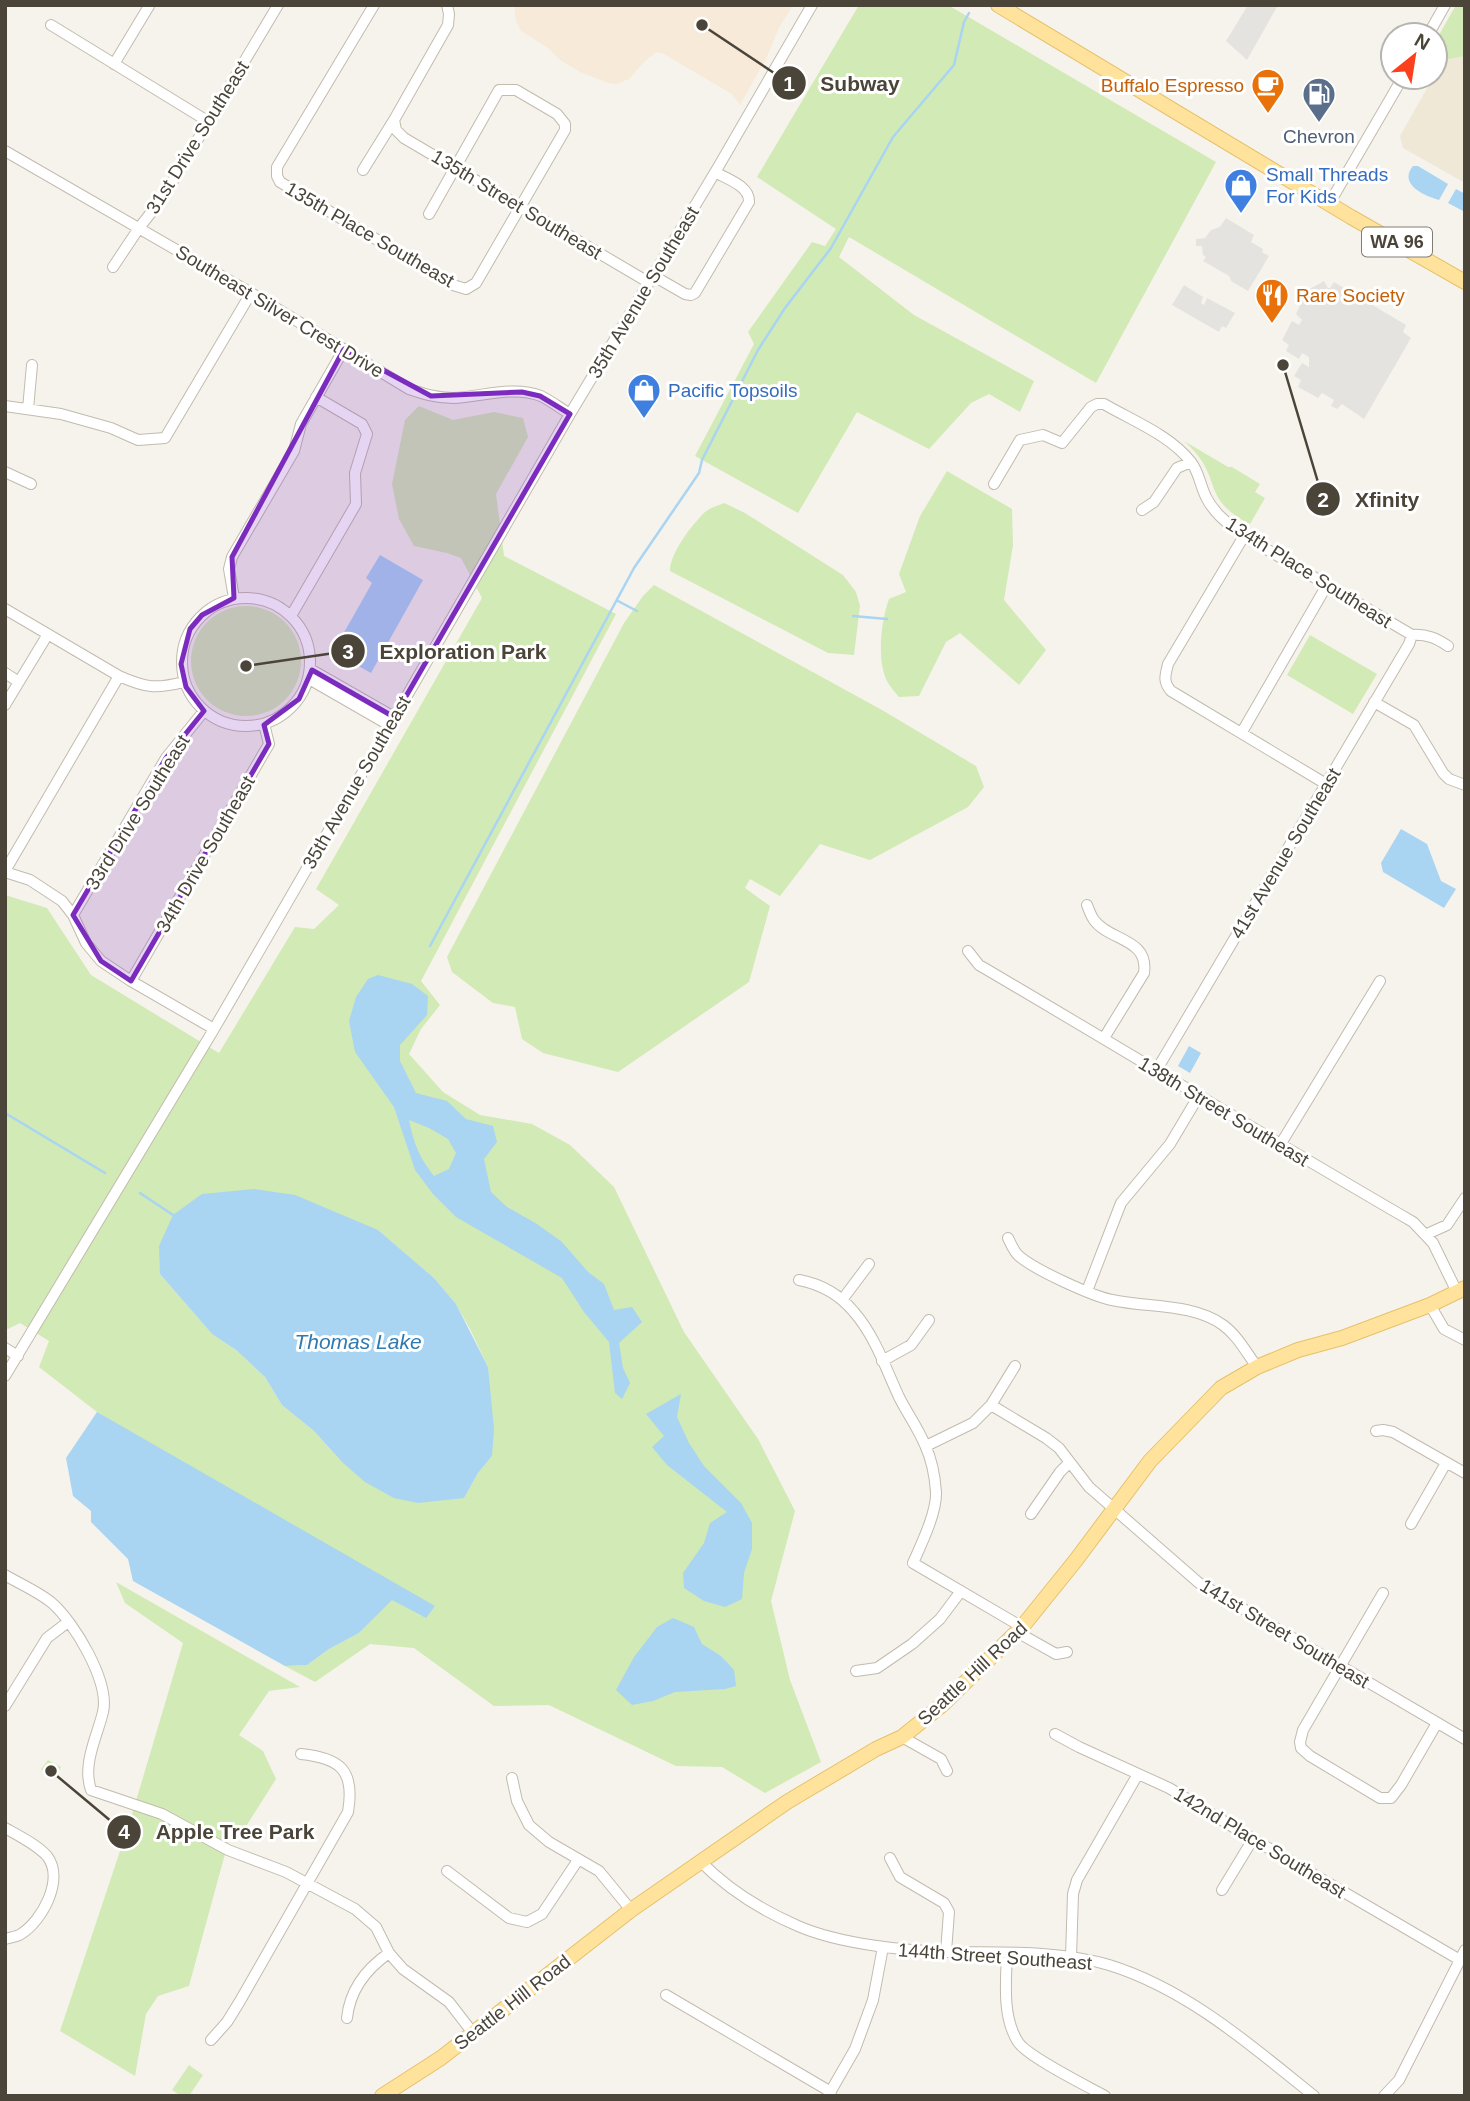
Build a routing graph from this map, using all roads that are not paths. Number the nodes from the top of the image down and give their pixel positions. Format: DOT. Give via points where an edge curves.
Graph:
graph roads {
  1 [pos="278,5"];
  2 [pos="374,5"];
  3 [pos="812,5"];
  4 [pos="998,5"];
  5 [pos="1445,5"];
  6 [pos="149,6"];
  7 [pos="448,9"];
  8 [pos="1436,21"];
  9 [pos="51,25"];
  10 [pos="114,64"];
  11 [pos="1395,91"];
  12 [pos="394,120"];
  13 [pos="208,122"];
  14 [pos="5,151"];
  15 [pos="455,167"];
  16 [pos="363,170"];
  17 [pos="715,172"];
  18 [pos="1329,204"];
  19 [pos="520,207"];
  20 [pos="429,214"];
  21 [pos="139,228"];
  22 [pos="113,267"];
  23 [pos="650,279"];
  24 [pos="1465,282"];
  25 [pos="251,293"];
  26 [pos="344,349"];
  27 [pos="32,365"];
  28 [pos="316,397"];
  29 [pos="5,406"];
  30 [pos="29,409"];
  31 [pos="569,414"];
  32 [pos="1191,462"];
  33 [pos="5,472"];
  34 [pos="31,484"];
  35 [pos="994,484"];
  36 [pos="1142,510"];
  37 [pos="1244,536"];
  38 [pos="1327,585"];
  39 [pos="234,598"];
  40 [pos="5,609"];
  41 [pos="291,616"];
  42 [pos="48,634"];
  43 [pos="1412,635"];
  44 [pos="1448,646"];
  45 [pos="5,673"];
  46 [pos="309,674"];
  47 [pos="119,676"];
  48 [pos="19,682"];
  49 [pos="184,682"];
  50 [pos="1374,702"];
  51 [pos="5,705"];
  52 [pos="204,711"];
  53 [pos="391,721"];
  54 [pos="264,724"];
  55 [pos="1242,732"];
  56 [pos="1326,784"];
  57 [pos="1465,785"];
  58 [pos="5,871"];
  59 [pos="1087,905"];
  60 [pos="73,915"];
  61 [pos="968,951"];
  62 [pos="131,981"];
  63 [pos="1380,981"];
  64 [pos="214,1029"];
  65 [pos="1104,1038"];
  66 [pos="1156,1072"];
  67 [pos="1198,1097"];
  68 [pos="1280,1145"];
  69 [pos="1465,1198"];
  70 [pos="1427,1234"];
  71 [pos="1008,1238"];
  72 [pos="869,1264"];
  73 [pos="799,1280"];
  74 [pos="1461,1290"];
  75 [pos="1087,1291"];
  76 [pos="842,1300"];
  77 [pos="1430,1305"];
  78 [pos="929,1320"];
  79 [pos="1465,1340"];
  80 [pos="5,1348"];
  81 [pos="18,1356"];
  82 [pos="882,1361"];
  83 [pos="1015,1366"];
  84 [pos="1257,1367"];
  85 [pos="5,1376"];
  86 [pos="991,1405"];
  87 [pos="1376,1432"];
  88 [pos="926,1446"];
  89 [pos="1069,1462"];
  90 [pos="1447,1463"];
  91 [pos="1465,1473"];
  92 [pos="1114,1510"];
  93 [pos="1031,1514"];
  94 [pos="1411,1524"];
  95 [pos="5,1575"];
  96 [pos="961,1591"];
  97 [pos="1383,1594"];
  98 [pos="68,1622"];
  99 [pos="1020,1630"];
  100 [pos="1068,1652"];
  101 [pos="1340,1666"];
  102 [pos="856,1671"];
  103 [pos="5,1706"];
  104 [pos="1437,1723"];
  105 [pos="1055,1734"];
  106 [pos="902,1737"];
  107 [pos="1465,1739"];
  108 [pos="302,1754"];
  109 [pos="947,1771"];
  110 [pos="1138,1774"];
  111 [pos="512,1778"];
  112 [pos="5,1828"];
  113 [pos="1253,1839"];
  114 [pos="890,1858"];
  115 [pos="578,1860"];
  116 [pos="701,1863"];
  117 [pos="447,1871"];
  118 [pos="307,1883"];
  119 [pos="1222,1890"];
  120 [pos="631,1910"];
  121 [pos="5,1939"];
  122 [pos="883,1947"];
  123 [pos="946,1952"];
  124 [pos="389,1953"];
  125 [pos="1007,1953"];
  126 [pos="1462,1955"];
  127 [pos="1071,1957"];
  128 [pos="666,1995"];
  129 [pos="347,2018"];
  130 [pos="473,2033"];
  131 [pos="211,2040"];
  132 [pos="830,2094"];
  133 [pos="382,2096"];
  134 [pos="1105,2096"];
  135 [pos="1314,2096"];
  136 [pos="1384,2096"];
  1 -- 13 [label="street, 31st Drive Southeast"];
  2 -- 19 [label="street, 135th Place Southeast" via="277,167 280,182 466,289 476,283"];
  3 -- 17 [label="street, 35th Avenue Southeast"];
  4 -- 18 [label="main road, WA 96"];
  5 -- 8 [label="street"];
  6 -- 10 [label="street"];
  7 -- 12 [label="street" via="448,25"];
  9 -- 10 [label="street"];
  10 -- 13 [label="street"];
  11 -- 18 [label="street"];
  12 -- 15 [label="street, 135th Street Southeast" via="404,138"];
  12 -- 16 [label="street"];
  13 -- 21 [label="street, 31st Drive Southeast"];
  14 -- 21 [label="street, Southeast Silver Crest Drive"];
  15 -- 19 [label="street, 135th Street Southeast"];
  15 -- 19 [label="street" via="499,90 516,90 557,114 565,130"];
  15 -- 20 [label="street"];
  17 -- 23 [label="street, 35th Avenue Southeast"];
  17 -- 23 [label="street, 135th Street Southeast" via="746,190 749,202 695,293 685,294"];
  18 -- 24 [label="main road, WA 96"];
  19 -- 23 [label="street, 135th Street Southeast"];
  21 -- 22 [label="street, 31st Drive Southeast"];
  21 -- 25 [label="street, Southeast Silver Crest Drive"];
  23 -- 31 [label="street, 35th Avenue Southeast"];
  25 -- 26 [label="street, Southeast Silver Crest Drive"];
  25 -- 30 [label="street" via="164,438 138,440 111,428"];
  26 -- 28 [label="street"];
  26 -- 31 [label="street, Southeast Silver Crest Drive" via="409,389 430,396 522,392 540,396"];
  27 -- 30 [label="street"];
  28 -- 39 [label="street" via="300,424 294,451 232,557 229,569"];
  28 -- 41 [label="street" via="362,424 367,434 355,472 356,504"];
  29 -- 30 [label="street"];
  31 -- 53 [label="street, 35th Avenue Southeast"];
  32 -- 35 [label="street, 134th Place Southeast" via="1171,443 1097,404 1062,443 1043,435 1020,440"];
  32 -- 36 [label="street" via="1177,468 1154,502"];
  32 -- 37 [label="street, 134th Place Southeast" via="1212,506"];
  33 -- 34 [label="street"];
  37 -- 38 [label="street, 134th Place Southeast"];
  37 -- 55 [label="street" via="1164,678 1171,691"];
  38 -- 43 [label="street, 134th Place Southeast"];
  38 -- 55 [label="street"];
  39 -- 41 [label="street" via="274,604"];
  39 -- 49 [label="street" via="216,604 190,629 183,646"];
  40 -- 42 [label="street"];
  41 -- 46 [label="street" via="307,640"];
  42 -- 47 [label="street"];
  42 -- 48 [label="street"];
  43 -- 44 [label="street, 134th Place Southeast" via="1430,636"];
  43 -- 50 [label="street, 41st Avenue Southeast"];
  45 -- 48 [label="street"];
  46 -- 53 [label="street"];
  46 -- 54 [label="street" via="299,699 284,715"];
  47 -- 49 [label="street" via="160,688"];
  47 -- 58 [label="street"];
  48 -- 51 [label="street"];
  49 -- 52 [label="street"];
  50 -- 56 [label="street, 41st Avenue Southeast"];
  50 -- 57 [label="street" via="1414,725 1443,773"];
  52 -- 54 [label="street" via="226,724"];
  52 -- 60 [label="street, 33rd Drive Southeast" via="166,758"];
  53 -- 64 [label="street, 35th Avenue Southeast"];
  54 -- 62 [label="street, 34th Drive Southeast" via="269,744"];
  55 -- 56 [label="street"];
  56 -- 66 [label="street, 41st Avenue Southeast"];
  58 -- 60 [label="street" via="30,880 62,901"];
  59 -- 65 [label="street" via="1095,922 1138,949 1145,966"];
  60 -- 62 [label="street" via="101,961"];
  61 -- 65 [label="street, 138th Street Southeast" via="979,965"];
  62 -- 64 [label="street"];
  63 -- 68 [label="street"];
  64 -- 81 [label="street, 35th Avenue Southeast"];
  65 -- 66 [label="street, 138th Street Southeast"];
  66 -- 67 [label="street, 138th Street Southeast"];
  67 -- 68 [label="street, 138th Street Southeast"];
  67 -- 75 [label="street" via="1170,1144 1121,1203"];
  68 -- 70 [label="street, 138th Street Southeast"];
  69 -- 70 [label="street" via="1447,1225"];
  70 -- 74 [label="street, 138th Street Southeast"];
  71 -- 75 [label="street" via="1018,1255"];
  72 -- 76 [label="street"];
  73 -- 76 [label="street" via="816,1283"];
  74 -- 77 [label="main road, Seattle Hill Road"];
  75 -- 84 [label="street" via="1110,1300 1196,1312 1221,1323"];
  76 -- 82 [label="street" via="867,1330"];
  77 -- 79 [label="street" via="1444,1329"];
  77 -- 84 [label="main road, Seattle Hill Road"];
  78 -- 82 [label="street" via="911,1345"];
  80 -- 81 [label="street"];
  81 -- 85 [label="street, 35th Avenue Southeast"];
  82 -- 88 [label="street"];
  83 -- 86 [label="street"];
  84 -- 92 [label="main road, Seattle Hill Road" via="1221,1388 1185,1423"];
  86 -- 88 [label="street" via="973,1423"];
  86 -- 89 [label="street, 141st Street Southeast" via="1046,1437"];
  87 -- 90 [label="street" via="1393,1432"];
  88 -- 96 [label="street" via="936,1494 913,1563"];
  89 -- 92 [label="street, 141st Street Southeast"];
  89 -- 93 [label="street"];
  90 -- 91 [label="street"];
  90 -- 94 [label="street"];
  92 -- 99 [label="main road, Seattle Hill Road"];
  92 -- 101 [label="street, 141st Street Southeast" via="1199,1584"];
  95 -- 98 [label="street" via="51,1602"];
  96 -- 99 [label="street"];
  96 -- 102 [label="street" via="940,1619 912,1644 877,1668"];
  97 -- 101 [label="street"];
  98 -- 103 [label="street" via="47,1638"];
  98 -- 118 [label="street" via="86,1648 104,1691 104,1708 86,1776 91,1790 162,1814 228,1850"];
  99 -- 100 [label="street" via="1056,1654"];
  99 -- 106 [label="main road, Seattle Hill Road"];
  101 -- 104 [label="street, 141st Street Southeast"];
  101 -- 104 [label="street" via="1303,1730 1301,1748 1380,1798 1391,1798"];
  104 -- 107 [label="street, 141st Street Southeast"];
  105 -- 110 [label="street, 142nd Place Southeast"];
  106 -- 109 [label="street" via="941,1759"];
  106 -- 116 [label="main road, Seattle Hill Road" via="788,1802"];
  108 -- 118 [label="street" via="337,1762 352,1793 348,1812"];
  110 -- 113 [label="street, 142nd Place Southeast"];
  110 -- 127 [label="street" via="1077,1880"];
  111 -- 115 [label="street" via="528,1825"];
  112 -- 121 [label="street" via="48,1857 54,1885 32,1925 19,1936"];
  113 -- 119 [label="street"];
  113 -- 126 [label="street, 142nd Place Southeast"];
  114 -- 123 [label="street" via="900,1877 944,1903 949,1912"];
  115 -- 117 [label="street" via="542,1914 527,1922 509,1918"];
  115 -- 120 [label="street" via="599,1871"];
  116 -- 120 [label="main road, Seattle Hill Road"];
  116 -- 122 [label="street, 144th Street Southeast" via="731,1888 799,1927"];
  118 -- 124 [label="street" via="355,1909 376,1927"];
  118 -- 131 [label="street" via="240,2001"];
  120 -- 130 [label="main road, Seattle Hill Road"];
  122 -- 123 [label="street, 144th Street Southeast"];
  122 -- 132 [label="street" via="873,2000 855,2049"];
  123 -- 125 [label="street, 144th Street Southeast"];
  124 -- 129 [label="street" via="367,1970 349,2003"];
  124 -- 130 [label="street" via="403,1969 449,2002"];
  125 -- 127 [label="street, 144th Street Southeast"];
  125 -- 134 [label="street" via="1008,2017 1018,2043"];
  126 -- 136 [label="street" via="1399,2080"];
  127 -- 135 [label="street, 144th Street Southeast" via="1155,1982 1233,2031"];
  128 -- 132 [label="street"];
  130 -- 133 [label="main road, Seattle Hill Road"];
}
